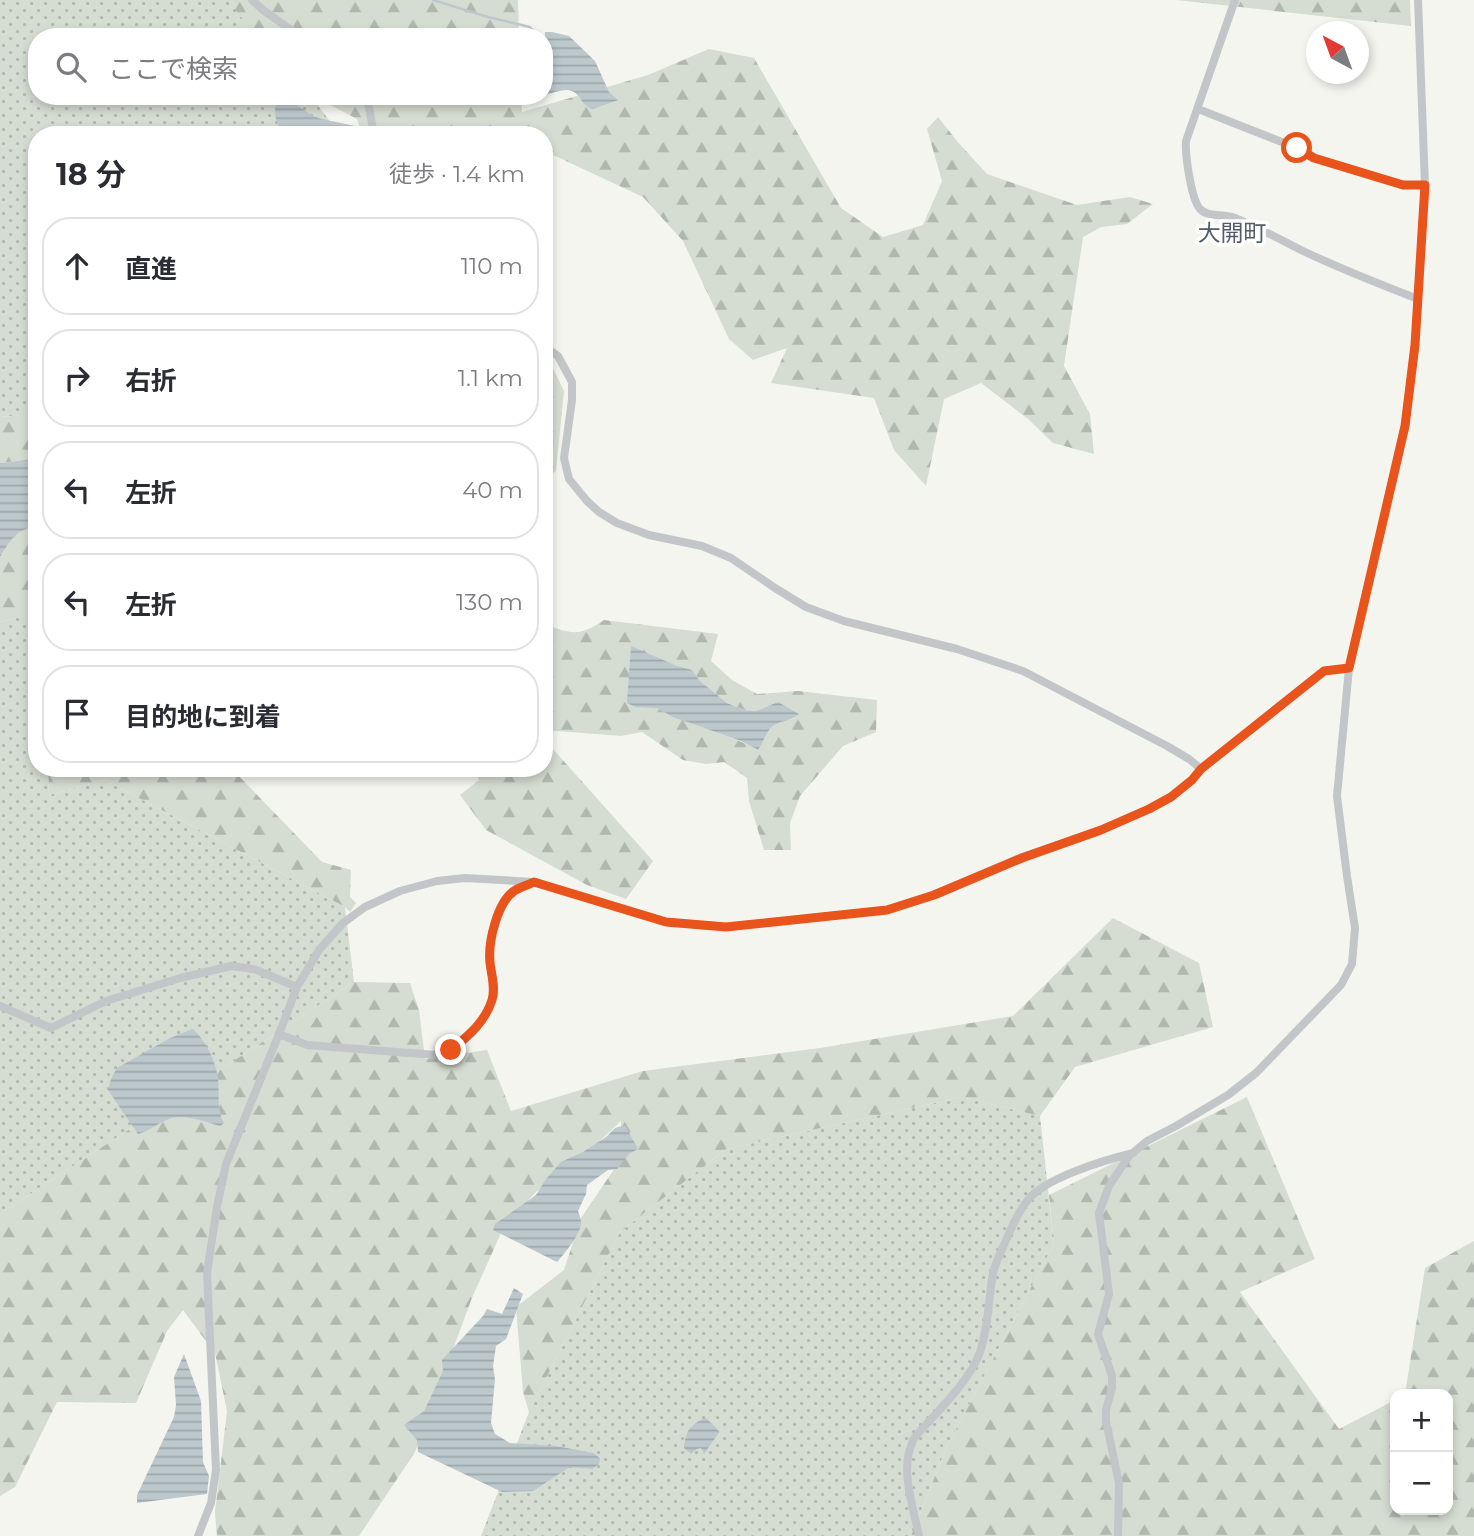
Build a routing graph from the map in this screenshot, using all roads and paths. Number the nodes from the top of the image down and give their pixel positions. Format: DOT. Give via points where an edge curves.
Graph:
graph roads {
  1 [pos="252,0"];
  2 [pos="1235,0"];
  3 [pos="1418,0"];
  4 [pos="289,28"];
  5 [pos="369,105"];
  6 [pos="1198,109"];
  7 [pos="372,126"];
  8 [pos="1425,185"];
  9 [pos="1418,299"];
  10 [pos="553,352"];
  11 [pos="1349,668"];
  12 [pos="1201,769"];
  13 [pos="534,882"];
  14 [pos="297,986"];
  15 [pos="0,1006"];
  16 [pos="279,1034"];
  17 [pos="1133,1153"];
  18 [pos="198,1536"];
  19 [pos="919,1536"];
  20 [pos="1118,1536"];
  1 -- 4 [label="street"];
  2 -- 6 [label="street"];
  3 -- 8 [label="street"];
  5 -- 7 [label="street"];
  6 -- 8 [label="street" via="1314,158 1403,185"];
  6 -- 9 [label="street" via="1185,152 1198,207 1205,213 1232,216"];
  8 -- 9 [label="street"];
  9 -- 11 [label="street" via="1405,426"];
  10 -- 12 [label="street" via="572,382 564,458 569,479 598,512 649,535 702,546 731,558 819,612 1023,671 1167,746"];
  11 -- 12 [label="street" via="1324,671"];
  11 -- 17 [label="street" via="1337,796 1355,928 1352,964 1341,985 1256,1073"];
  12 -- 13 [label="street" via="1171,797 1149,809 887,910 726,927 666,922"];
  13 -- 14 [label="street" via="465,878 400,891 343,923"];
  13 -- 16 [label="street" via="512,892 502,908 490,942 493,996 487,1014 451,1050 436,1055 307,1045"];
  14 -- 15 [label="street" via="254,969 231,966 106,1001 51,1028"];
  14 -- 16 [label="street"];
  16 -- 18 [label="street" via="226,1164 217,1207 208,1273 216,1470 211,1503"];
  17 -- 19 [label="street" via="1045,1184 1028,1199 1016,1219 994,1270 979,1354 910,1446 907,1475"];
  17 -- 20 [label="street" via="1109,1186 1099,1213 1109,1294 1098,1334 1112,1376 1106,1422 1119,1483"];
}
